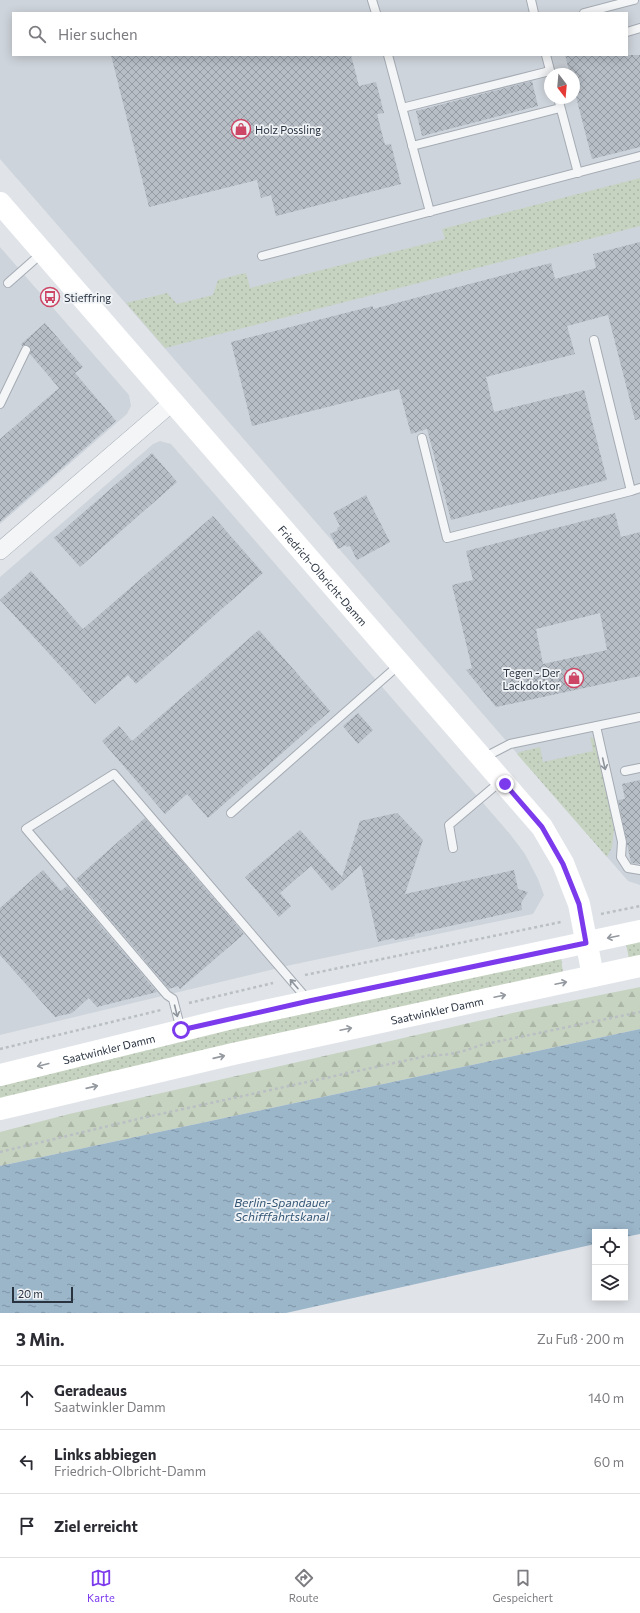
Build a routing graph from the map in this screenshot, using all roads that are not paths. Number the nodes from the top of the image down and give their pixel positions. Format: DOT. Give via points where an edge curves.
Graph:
graph roads {
  1 [pos="372,0"];
  2 [pos="531,0"];
  3 [pos="634,0"];
  4 [pos="376,12"];
  5 [pos="534,12"];
  6 [pos="588,12"];
  7 [pos="640,28"];
  8 [pos="628,32"];
  9 [pos="388,56"];
  10 [pos="546,56"];
  11 [pos="549,68"];
  12 [pos="544,73"];
  13 [pos="559,104"];
  14 [pos="402,108"];
  15 [pos="560,108"];
  16 [pos="412,146"];
  17 [pos="640,156"];
  18 [pos="578,173"];
  19 [pos="0,203"];
  20 [pos="430,212"];
  21 [pos="43,252"];
  22 [pos="262,256"];
  23 [pos="8,283"];
  24 [pos="594,340"];
  25 [pos="26,350"];
  26 [pos="173,402"];
  27 [pos="0,404"];
  28 [pos="422,438"];
  29 [pos="640,488"];
  30 [pos="631,491"];
  31 [pos="0,551"];
  32 [pos="401,664"];
  33 [pos="640,717"];
  34 [pos="596,726"];
  35 [pos="483,758"];
  36 [pos="640,768"];
  37 [pos="625,771"];
  38 [pos="502,780"];
  39 [pos="231,813"];
  40 [pos="454,848"];
  41 [pos="640,870"];
  42 [pos="640,931"];
  43 [pos="586,943"];
  44 [pos="640,966"];
  45 [pos="593,976"];
  46 [pos="309,1001"];
  47 [pos="181,1030"];
  48 [pos="0,1075"];
  49 [pos="0,1109"];
  1 -- 4 [label="lane"];
  2 -- 5 [label="lane"];
  3 -- 6 [label="lane"];
  7 -- 8 [label="lane"];
  9 -- 14 [label="lane"];
  10 -- 11 [label="lane"];
  12 -- 14 [label="lane"];
  13 -- 15 [label="lane"];
  14 -- 16 [label="lane"];
  15 -- 16 [label="lane"];
  15 -- 18 [label="lane"];
  16 -- 20 [label="lane"];
  17 -- 18 [label="lane"];
  18 -- 20 [label="lane"];
  19 -- 21 [label="main road, Friedrich-Olbricht-Damm"];
  20 -- 22 [label="lane"];
  21 -- 23 [label="lane"];
  21 -- 26 [label="main road, Friedrich-Olbricht-Damm"];
  24 -- 30 [label="lane"];
  25 -- 27 [label="lane"];
  26 -- 31 [label="street"];
  26 -- 32 [label="main road, Friedrich-Olbricht-Damm"];
  28 -- 30 [label="lane" via="447,538"];
  29 -- 30 [label="lane"];
  32 -- 35 [label="main road, Friedrich-Olbricht-Damm"];
  32 -- 39 [label="lane"];
  33 -- 34 [label="lane"];
  34 -- 35 [label="lane" via="510,744"];
  34 -- 41 [label="lane, one-way" via="622,842 621,857 628,868"];
  35 -- 38 [label="main road, Friedrich-Olbricht-Damm"];
  36 -- 37 [label="lane"];
  38 -- 40 [label="lane" via="449,825"];
  38 -- 43 [label="main road, Friedrich-Olbricht-Damm" via="542,827 563,864 579,904"];
  42 -- 43 [label="main road, Saatwinkler Damm, one-way"];
  43 -- 45 [label="main road, Friedrich-Olbricht-Damm"];
  43 -- 46 [label="main road, Saatwinkler Damm"];
  44 -- 45 [label="main road, Saatwinkler Damm"];
  49 -- 45 [label="main road, Saatwinkler Damm, one-way" via="234,1054"];
  46 -- 47 [label="main road, Saatwinkler Damm"];
  46 -- 47 [label="lane, one-way" via="114,774 26,829 173,999"];
  47 -- 48 [label="main road, Saatwinkler Damm, one-way"];
}
